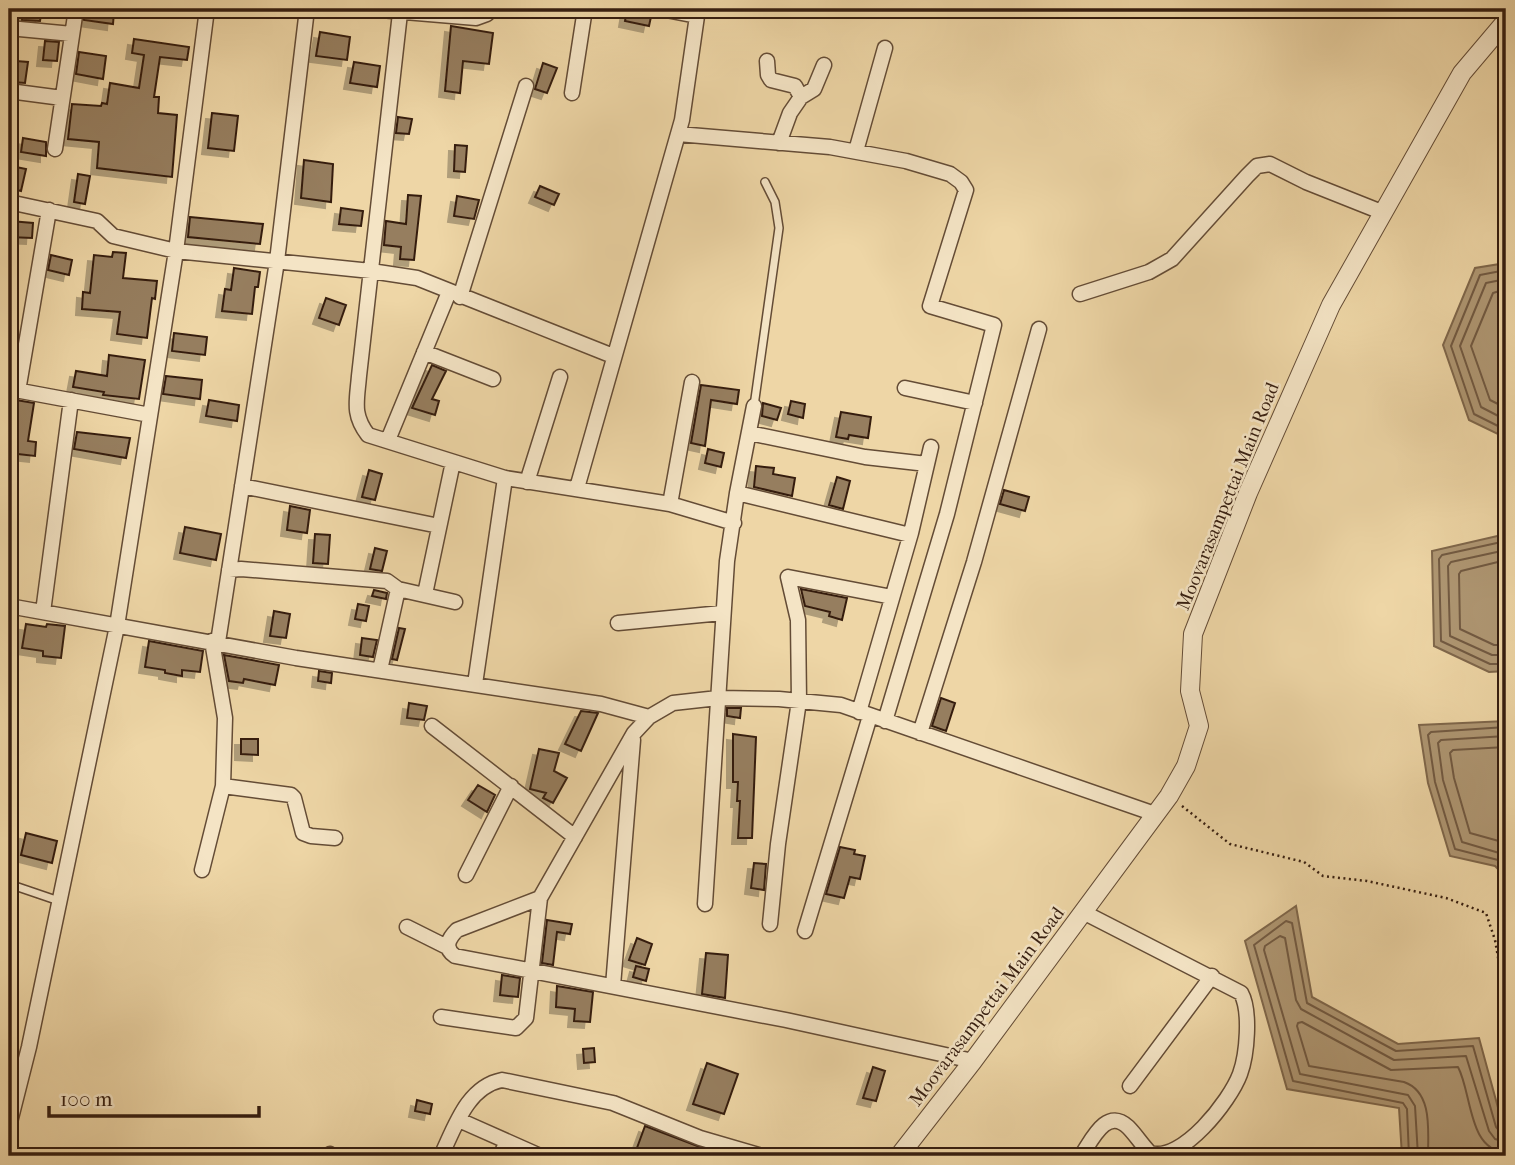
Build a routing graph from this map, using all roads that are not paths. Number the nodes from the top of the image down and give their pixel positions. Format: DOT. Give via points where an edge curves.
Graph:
graph roads {
  1 [pos="76,9"];
  2 [pos="207,9"];
  3 [pos="307,9"];
  4 [pos="369,9"];
  5 [pos="491,9"];
  6 [pos="585,9"];
  7 [pos="662,9"];
  8 [pos="697,12"];
  9 [pos="400,13"];
  10 [pos="1506,21"];
  11 [pos="9,28"];
  12 [pos="72,34"];
  13 [pos="885,48"];
  14 [pos="767,61"];
  15 [pos="824,65"];
  16 [pos="526,86"];
  17 [pos="9,92"];
  18 [pos="572,93"];
  19 [pos="801,96"];
  20 [pos="62,98"];
  21 [pos="678,134"];
  22 [pos="779,143"];
  23 [pos="55,149"];
  24 [pos="856,151"];
  25 [pos="765,182"];
  26 [pos="9,202"];
  27 [pos="49,210"];
  28 [pos="1384,213"];
  29 [pos="176,251"];
  30 [pos="277,261"];
  31 [pos="371,271"];
  32 [pos="454,294"];
  33 [pos="1080,294"];
  34 [pos="1039,329"];
  35 [pos="424,352"];
  36 [pos="613,356"];
  37 [pos="560,377"];
  38 [pos="493,379"];
  39 [pos="692,382"];
  40 [pos="905,388"];
  41 [pos="13,390"];
  42 [pos="71,400"];
  43 [pos="975,402"];
  44 [pos="754,406"];
  45 [pos="150,415"];
  46 [pos="749,433"];
  47 [pos="388,440"];
  48 [pos="931,447"];
  49 [pos="453,462"];
  50 [pos="927,464"];
  51 [pos="505,478"];
  52 [pos="527,482"];
  53 [pos="242,485"];
  54 [pos="577,488"];
  55 [pos="737,494"];
  56 [pos="670,504"];
  57 [pos="734,523"];
  58 [pos="439,526"];
  59 [pos="910,535"];
  60 [pos="229,570"];
  61 [pos="398,589"];
  62 [pos="425,594"];
  63 [pos="892,597"];
  64 [pos="455,602"];
  65 [pos="9,606"];
  66 [pos="43,612"];
  67 [pos="722,613"];
  68 [pos="618,623"];
  69 [pos="117,626"];
  70 [pos="215,642"];
  71 [pos="380,670"];
  72 [pos="475,684"];
  73 [pos="719,698"];
  74 [pos="799,701"];
  75 [pos="864,714"];
  76 [pos="649,717"];
  77 [pos="885,721"];
  78 [pos="432,726"];
  79 [pos="634,733"];
  80 [pos="920,733"];
  81 [pos="223,786"];
  82 [pos="511,786"];
  83 [pos="1155,814"];
  84 [pos="575,837"];
  85 [pos="335,838"];
  86 [pos="202,870"];
  87 [pos="466,875"];
  88 [pos="9,884"];
  89 [pos="540,898"];
  90 [pos="60,901"];
  91 [pos="705,904"];
  92 [pos="1083,912"];
  93 [pos="769,924"];
  94 [pos="407,926"];
  95 [pos="805,931"];
  96 [pos="447,947"];
  97 [pos="531,970"];
  98 [pos="1212,976"];
  99 [pos="613,986"];
  100 [pos="441,1017"];
  101 [pos="973,1061"];
  102 [pos="1130,1086"];
  103 [pos="459,1119"];
  104 [pos="9,1126"];
  105 [pos="507,1142"];
  106 [pos="441,1156"];
  107 [pos="500,1156"];
  108 [pos="540,1156"];
  109 [pos="762,1156"];
  110 [pos="899,1156"];
  111 [pos="1081,1156"];
  1 -- 12 [label="street"];
  2 -- 29 [label="street"];
  3 -- 30 [label="street"];
  4 -- 9 [label="street"];
  5 -- 9 [label="street" via="476,18"];
  6 -- 18 [label="street"];
  7 -- 8 [label="street"];
  8 -- 21 [label="street"];
  9 -- 31 [label="street"];
  10 -- 28 [label="street, Moovarasampettai Main Road" via="1462,73"];
  11 -- 12 [label="street"];
  12 -- 20 [label="street"];
  13 -- 24 [label="street"];
  14 -- 19 [label="street" via="771,80 795,86"];
  15 -- 19 [label="street" via="814,89"];
  16 -- 32 [label="street"];
  17 -- 20 [label="street"];
  19 -- 22 [label="street"];
  20 -- 23 [label="street"];
  21 -- 22 [label="street"];
  21 -- 36 [label="street"];
  22 -- 24 [label="street"];
  24 -- 43 [label="street" via="950,174 966,190 930,306 994,325"];
  25 -- 44 [label="lane" via="775,202 779,228"];
  26 -- 27 [label="street"];
  27 -- 29 [label="street" via="97,221 113,236"];
  27 -- 41 [label="street"];
  28 -- 33 [label="street" via="1263,164 1171,259 1149,272"];
  28 -- 83 [label="street, Moovarasampettai Main Road" via="1331,305 1248,493 1193,634 1190,691 1199,726 1185,766"];
  29 -- 30 [label="street"];
  29 -- 45 [label="street"];
  30 -- 31 [label="street"];
  30 -- 53 [label="street"];
  31 -- 32 [label="street" via="416,278"];
  31 -- 47 [label="street" via="356,412 368,435"];
  32 -- 35 [label="street"];
  32 -- 36 [label="street"];
  34 -- 80 [label="street"];
  35 -- 38 [label="street"];
  35 -- 47 [label="street"];
  36 -- 54 [label="street"];
  37 -- 52 [label="street"];
  39 -- 56 [label="street"];
  40 -- 43 [label="street"];
  41 -- 42 [label="street"];
  42 -- 45 [label="street"];
  42 -- 66 [label="street"];
  43 -- 77 [label="street"];
  44 -- 46 [label="street"];
  45 -- 69 [label="street"];
  46 -- 50 [label="street" via="864,457"];
  46 -- 55 [label="street"];
  47 -- 49 [label="street"];
  48 -- 50 [label="street"];
  49 -- 51 [label="street"];
  49 -- 58 [label="street"];
  50 -- 59 [label="street"];
  51 -- 52 [label="street"];
  51 -- 72 [label="street"];
  52 -- 54 [label="street"];
  53 -- 58 [label="street"];
  53 -- 60 [label="street"];
  54 -- 56 [label="street"];
  55 -- 57 [label="street"];
  55 -- 59 [label="street"];
  56 -- 57 [label="street"];
  57 -- 67 [label="street"];
  58 -- 62 [label="street"];
  59 -- 63 [label="street"];
  60 -- 61 [label="street" via="387,581"];
  60 -- 70 [label="street"];
  61 -- 62 [label="street"];
  61 -- 71 [label="street"];
  62 -- 64 [label="street"];
  63 -- 74 [label="street" via="788,578 798,620"];
  63 -- 75 [label="street"];
  65 -- 66 [label="street"];
  66 -- 69 [label="street"];
  67 -- 68 [label="street"];
  67 -- 73 [label="street"];
  69 -- 70 [label="street"];
  69 -- 90 [label="street"];
  70 -- 71 [label="street"];
  70 -- 81 [label="street" via="225,718"];
  71 -- 72 [label="street"];
  72 -- 76 [label="street" via="601,704"];
  73 -- 74 [label="street"];
  73 -- 76 [label="street" via="673,703"];
  73 -- 91 [label="street"];
  74 -- 75 [label="street" via="841,705"];
  74 -- 93 [label="street"];
  75 -- 77 [label="street"];
  75 -- 95 [label="street"];
  76 -- 79 [label="street"];
  77 -- 80 [label="street"];
  78 -- 82 [label="street"];
  79 -- 84 [label="street"];
  79 -- 99 [label="street"];
  80 -- 83 [label="street"];
  81 -- 85 [label="street" via="291,795 303,833"];
  81 -- 86 [label="street"];
  82 -- 84 [label="street"];
  82 -- 87 [label="street"];
  83 -- 92 [label="street, Moovarasampettai Main Road"];
  84 -- 89 [label="street"];
  88 -- 90 [label="lane"];
  89 -- 96 [label="street" via="457,930"];
  89 -- 97 [label="street"];
  90 -- 104 [label="street"];
  92 -- 98 [label="street"];
  92 -- 101 [label="street, Moovarasampettai Main Road"];
  94 -- 96 [label="street"];
  96 -- 97 [label="street" via="455,956"];
  97 -- 99 [label="street"];
  97 -- 100 [label="street" via="526,1018 520,1027"];
  98 -- 102 [label="street"];
  98 -- 111 [label="street" via="1241,993 1246,1013 1240,1074 1218,1111 1180,1147 1156,1155 1127,1125 1112,1120 1104,1123"];
  99 -- 101 [label="street"];
  101 -- 110 [label="street, Moovarasampettai Main Road"];
  103 -- 105 [label="street"];
  103 -- 106 [label="street"];
  103 -- 109 [label="street" via="469,1100 489,1083 502,1080 613,1103 700,1138"];
  105 -- 107 [label="street"];
  105 -- 108 [label="street"];
}
